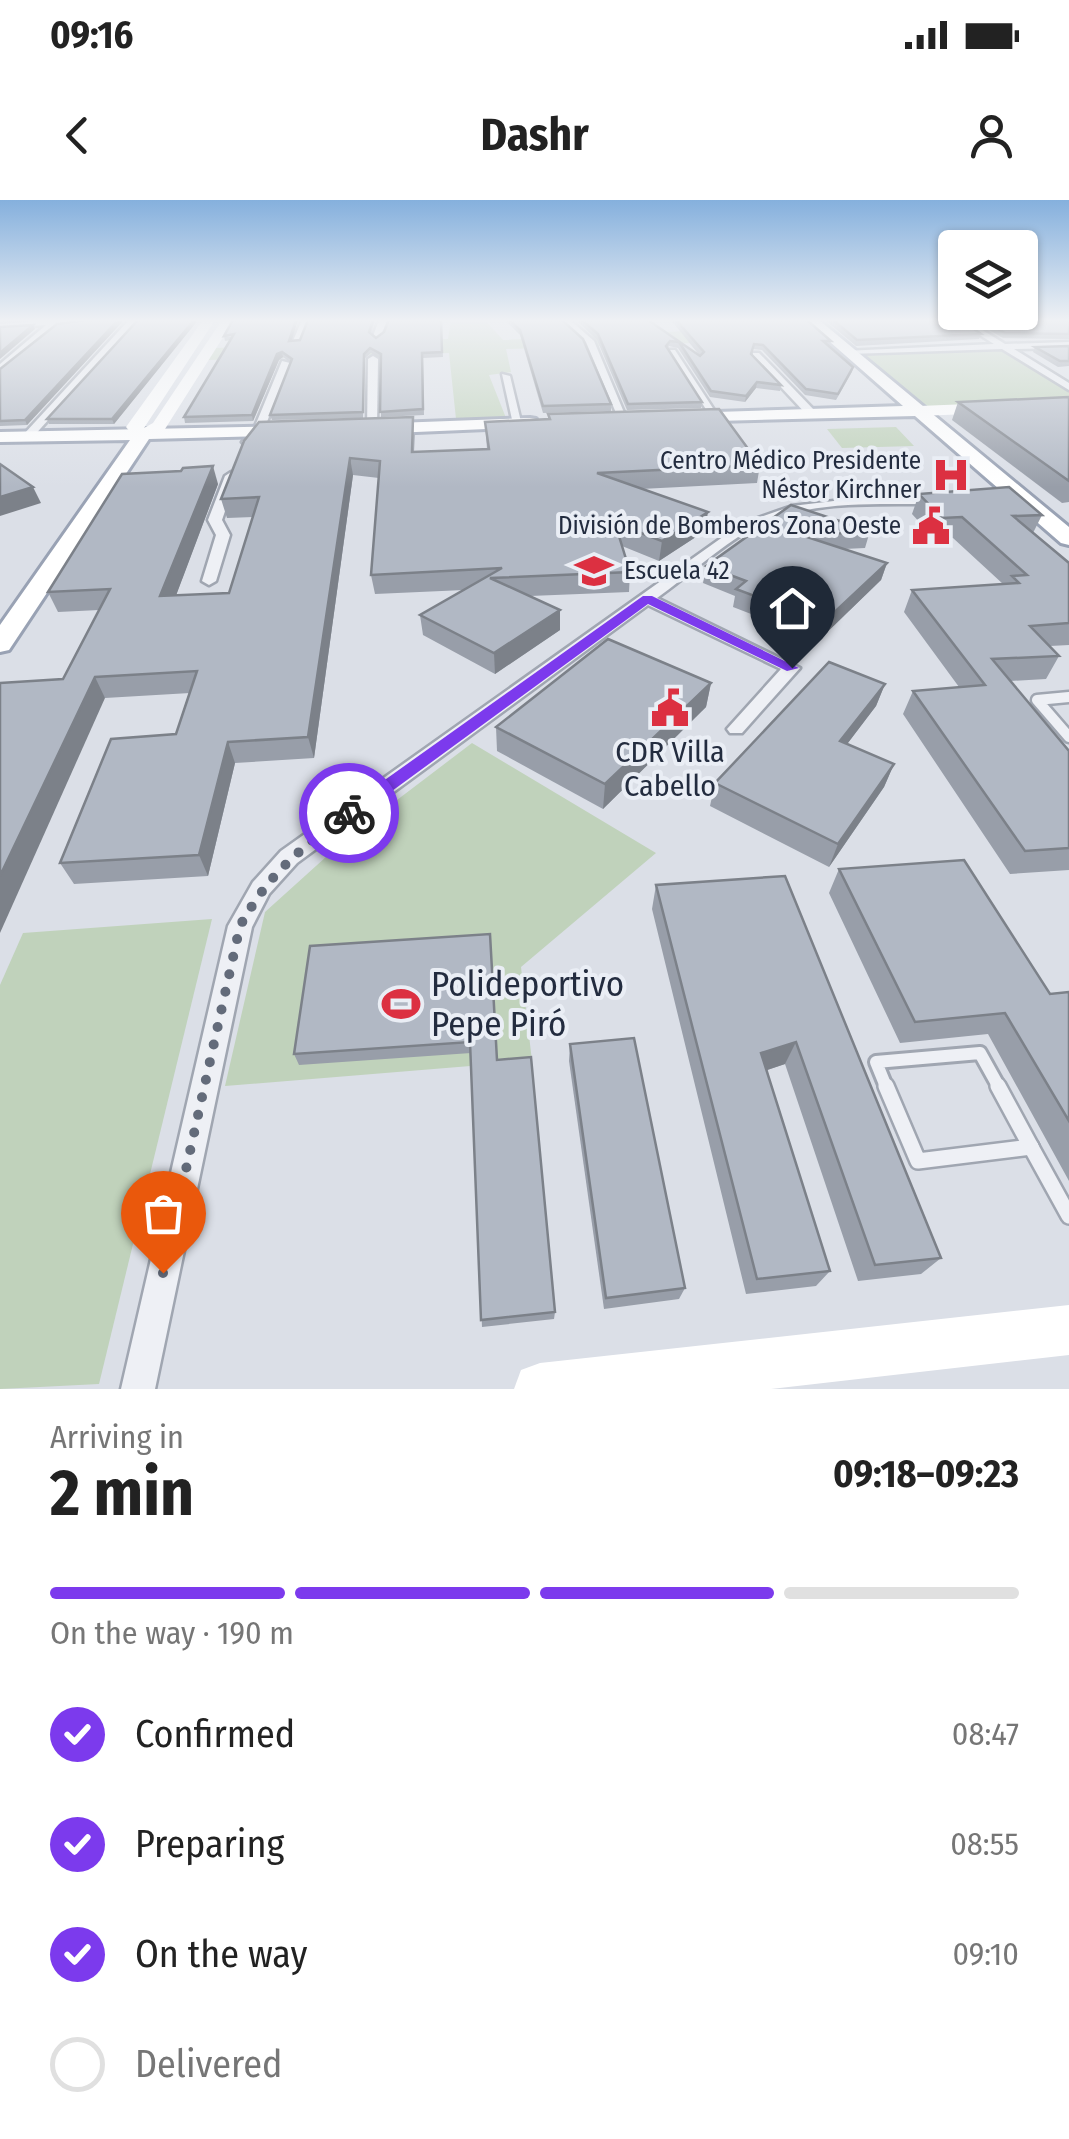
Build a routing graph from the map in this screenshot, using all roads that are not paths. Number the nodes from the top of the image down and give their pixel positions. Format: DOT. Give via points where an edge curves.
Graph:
graph roads {
  1 [pos="83,375"];
  2 [pos="170,375"];
  3 [pos="192,375"];
  4 [pos="281,375"];
  5 [pos="370,375"];
  6 [pos="609,375"];
  7 [pos="688,375"];
  8 [pos="776,375"];
  9 [pos="877,375"];
  10 [pos="505,376"];
  11 [pos="1069,405"];
  12 [pos="919,410"];
  13 [pos="812,414"];
  14 [pos="716,417"];
  15 [pos="634,420"];
  16 [pos="554,422"];
  17 [pos="518,424"];
  18 [pos="362,429"];
  19 [pos="315,430"];
  20 [pos="258,432"];
  21 [pos="28,436"];
  22 [pos="142,436"];
  23 [pos="0,437"];
  24 [pos="0,446"];
  25 [pos="1020,496"];
  26 [pos="1069,538"];
  27 [pos="209,581"];
  28 [pos="648,599"];
  29 [pos="0,643"];
  30 [pos="1069,697"];
  31 [pos="736,729"];
  32 [pos="1069,736"];
  33 [pos="1032,1147"];
  34 [pos="1069,1216"];
  35 [pos="1069,1330"];
  36 [pos="138,1389"];
  37 [pos="540,1389"];
  1 -- 21 [label="street"];
  2 -- 22 [label="main road" via="134,427"];
  3 -- 22 [label="main road" via="159,426"];
  4 -- 20 [label="street"];
  5 -- 18 [label="street"];
  6 -- 15 [label="street"];
  7 -- 14 [label="street"];
  8 -- 13 [label="street"];
  9 -- 12 [label="main road"];
  10 -- 17 [label="street"];
  11 -- 12 [label="main road"];
  12 -- 13 [label="main road"];
  12 -- 25 [label="main road"];
  13 -- 14 [label="main road"];
  14 -- 15 [label="main road"];
  16 -- 17 [label="main road"];
  17 -- 18 [label="main road"];
  19 -- 20 [label="main road"];
  20 -- 22 [label="main road"];
  20 -- 27 [label="street" via="239,456 215,520 224,535"];
  21 -- 22 [label="main road"];
  21 -- 23 [label="main road"];
  22 -- 24 [label="main road"];
  22 -- 29 [label="main road"];
  25 -- 26 [label="main road"];
  25 -- 28 [label="street" via="784,511 746,528"];
  28 -- 31 [label="street" via="792,668"];
  28 -- 36 [label="street" via="289,856 261,888 240,926"];
  30 -- 32 [label="lane" via="1037,700"];
  33 -- 33 [label="lane" via="980,1053 876,1062 918,1161"];
  33 -- 34 [label="lane"];
  35 -- 37 [label="main road"];
}
